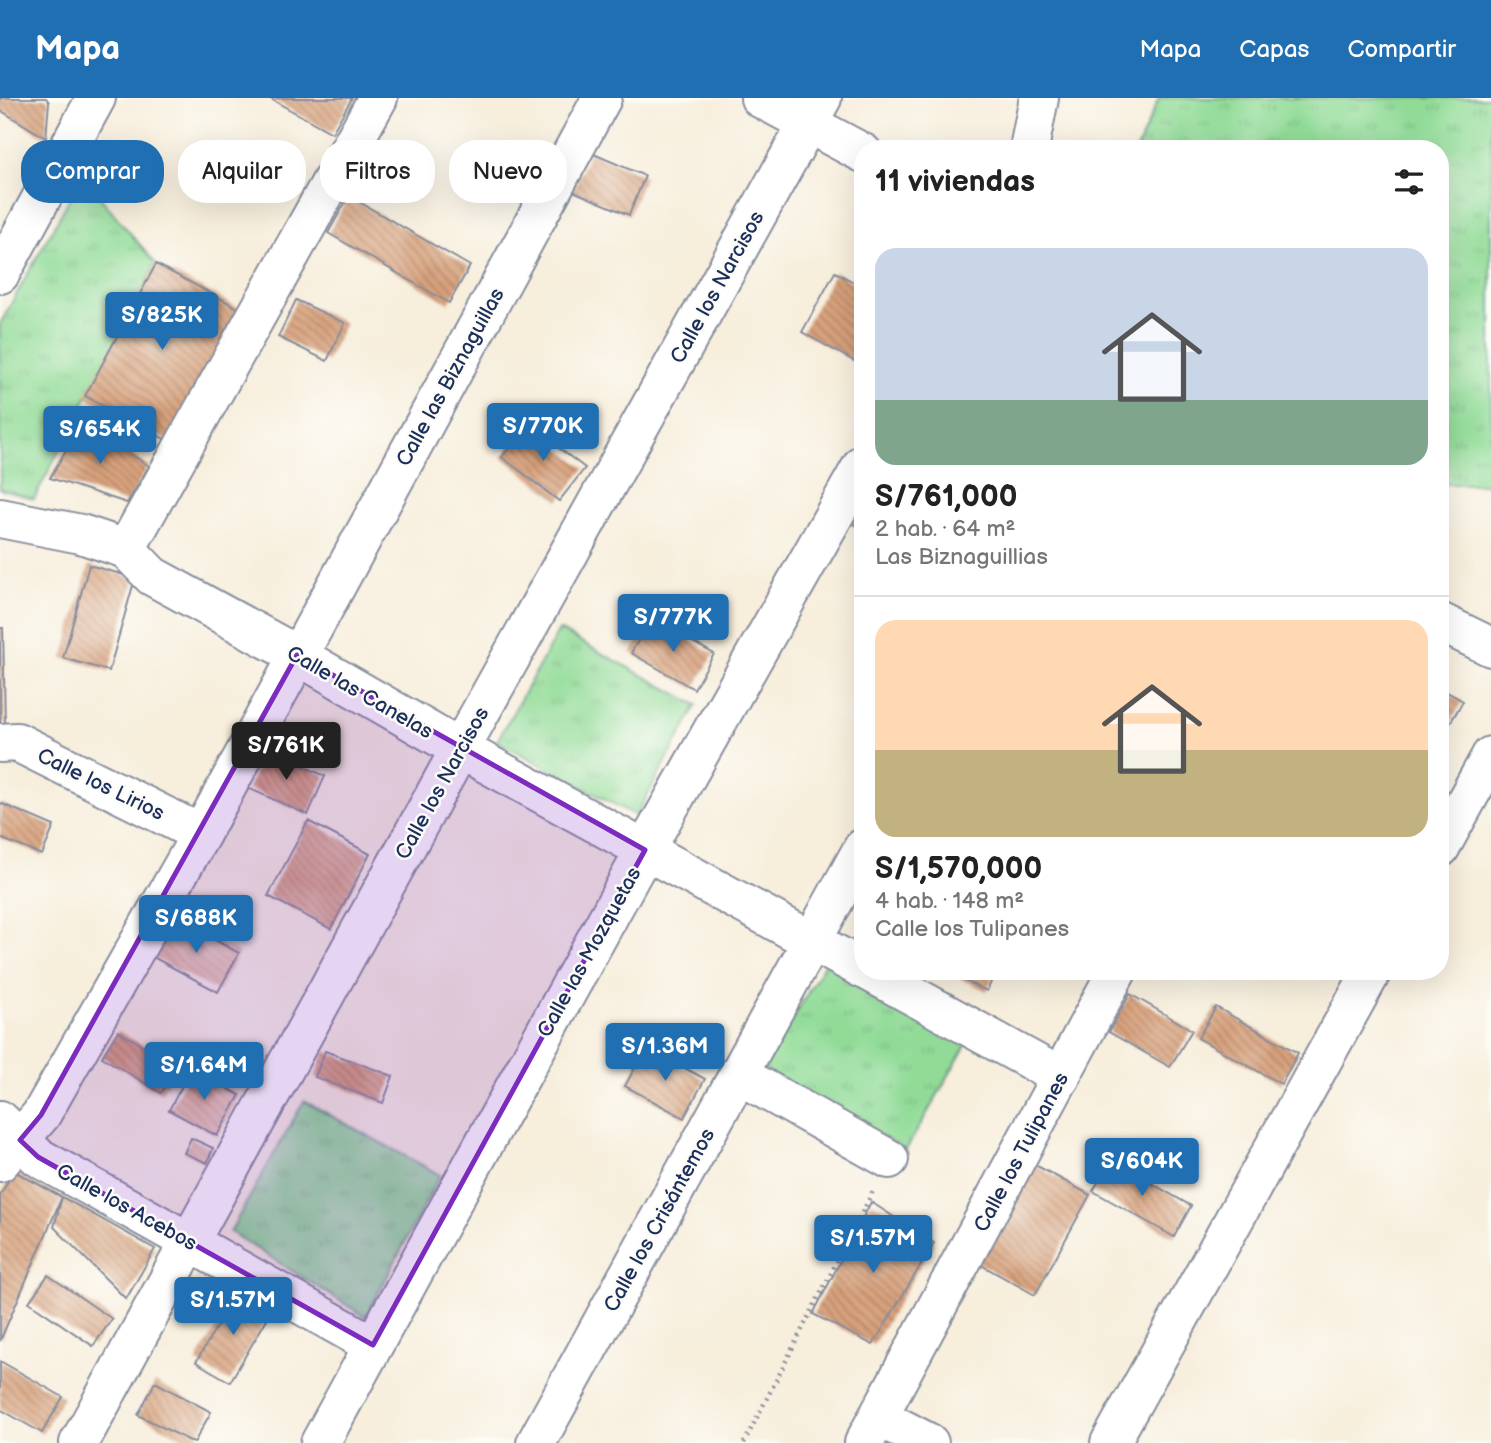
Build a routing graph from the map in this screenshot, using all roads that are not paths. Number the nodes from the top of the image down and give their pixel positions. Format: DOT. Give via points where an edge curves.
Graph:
graph roads {
  1 [pos="378,98"];
  2 [pos="602,98"];
  3 [pos="760,98"];
  4 [pos="1040,98"];
  5 [pos="84,105"];
  6 [pos="815,111"];
  7 [pos="1031,140"];
  8 [pos="854,145"];
  9 [pos="0,274"];
  10 [pos="854,480"];
  11 [pos="0,518"];
  12 [pos="126,550"];
  13 [pos="1449,626"];
  14 [pos="1491,647"];
  15 [pos="297,655"];
  16 [pos="0,743"];
  17 [pos="460,749"];
  18 [pos="1491,756"];
  19 [pos="1449,832"];
  20 [pos="201,834"];
  21 [pos="645,850"];
  22 [pos="854,864"];
  23 [pos="812,941"];
  24 [pos="854,964"];
  25 [pos="884,980"];
  26 [pos="1112,980"];
  27 [pos="1367,980"];
  28 [pos="739,1075"];
  29 [pos="1061,1077"];
  30 [pos="7,1140"];
  31 [pos="889,1159"];
  32 [pos="190,1242"];
  33 [pos="373,1345"];
  34 [pos="871,1430"];
  35 [pos="79,1443"];
  36 [pos="320,1443"];
  37 [pos="536,1443"];
  38 [pos="929,1443"];
  39 [pos="1110,1443"];
  1 -- 12 [label="street"];
  2 -- 15 [label="street, Calle las Biznaguillas"];
  3 -- 6 [label="street"];
  4 -- 7 [label="street"];
  5 -- 9 [label="street"];
  6 -- 8 [label="street"];
  6 -- 17 [label="street, Calle los Narcisos"];
  10 -- 21 [label="street, Calle las Mozquetas"];
  11 -- 12 [label="street, Calle las Canelas" via="81,534"];
  12 -- 15 [label="street, Calle las Canelas" via="152,576"];
  13 -- 14 [label="street"];
  15 -- 17 [label="street, Calle las Canelas"];
  15 -- 20 [label="street, Calle las Biznaguillas"];
  16 -- 20 [label="street, Calle los Lirios" via="17,742"];
  17 -- 21 [label="street, Calle las Canelas"];
  17 -- 32 [label="street, Calle los Narcisos"];
  18 -- 19 [label="street"];
  20 -- 30 [label="street, Calle las Biznaguillas" via="41,1115"];
  21 -- 23 [label="street, Calle las Canelas"];
  21 -- 33 [label="street, Calle las Mozquetas"];
  22 -- 23 [label="street, Calle los Crisántemos"];
  23 -- 24 [label="street, Calle las Canelas"];
  23 -- 28 [label="street, Calle los Crisántemos"];
  25 -- 29 [label="street"];
  26 -- 29 [label="street, Calle los Tulipanes"];
  27 -- 39 [label="street"];
  28 -- 31 [label="street"];
  28 -- 37 [label="street, Calle los Crisántemos"];
  29 -- 34 [label="street, Calle los Tulipanes"];
  30 -- 32 [label="street, Calle los Acebos"];
  32 -- 33 [label="street, Calle los Acebos"];
  32 -- 35 [label="street, Calle los Narcisos"];
  33 -- 36 [label="street, Calle las Mozquetas"];
  34 -- 38 [label="street"];
}
